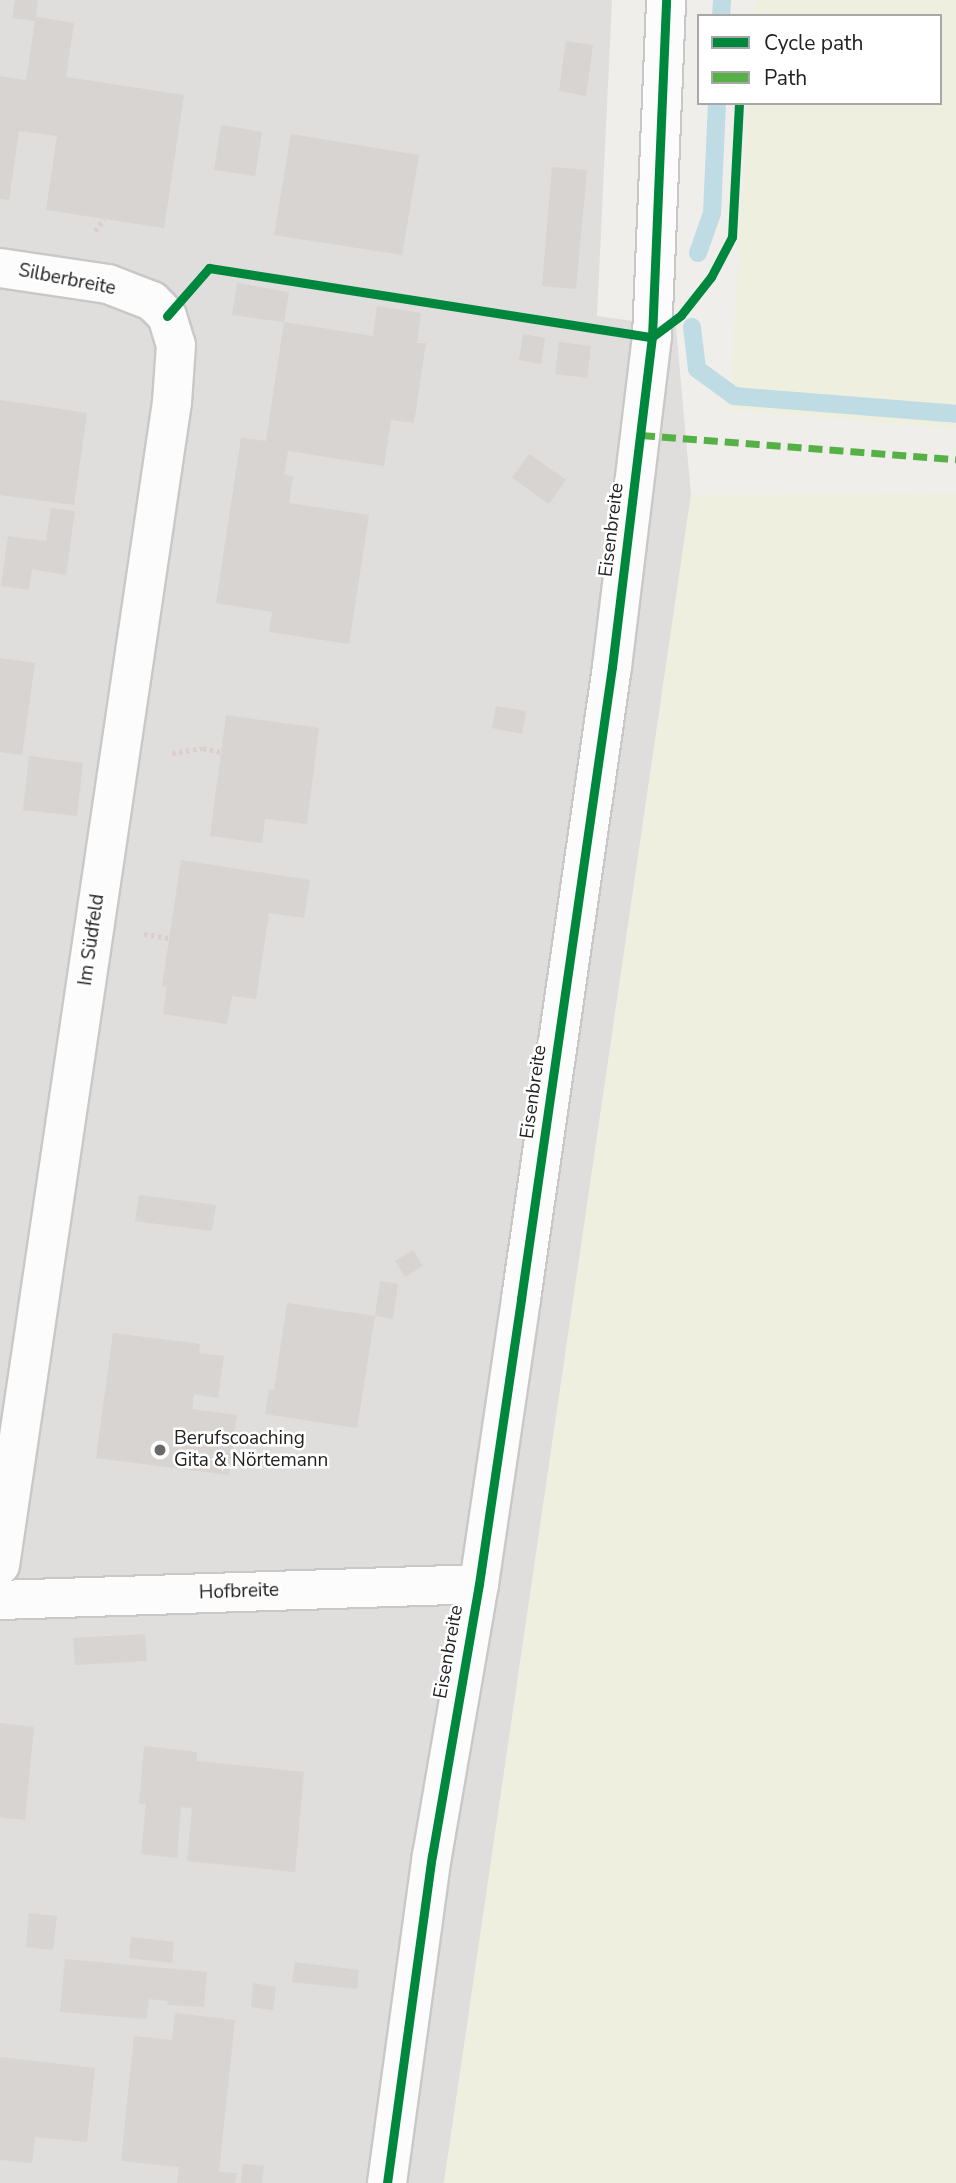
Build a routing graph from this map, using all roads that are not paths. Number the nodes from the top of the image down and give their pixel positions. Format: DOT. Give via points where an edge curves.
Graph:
graph roads {
  1 [pos="666,0"];
  2 [pos="0,268"];
  3 [pos="167,316"];
  4 [pos="0,1565"];
  5 [pos="479,1584"];
  6 [pos="0,1600"];
  7 [pos="387,2183"];
  1 -- 5 [label="street, Eisenbreite" via="652,337 641,435 612,667"];
  2 -- 3 [label="street, Silberbreite" via="108,284 152,301"];
  3 -- 4 [label="street, Im Südfeld" via="176,345 172,402"];
  5 -- 6 [label="street, Hofbreite"];
  5 -- 7 [label="street, Eisenbreite" via="432,1856"];
}
